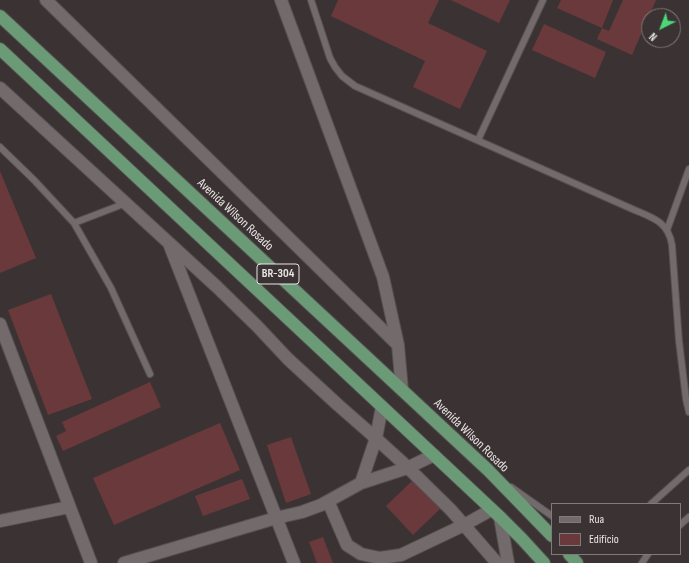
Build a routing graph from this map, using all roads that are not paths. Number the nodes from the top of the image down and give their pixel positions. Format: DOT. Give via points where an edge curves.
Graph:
graph roads {
  1 [pos="46,0"];
  2 [pos="281,0"];
  3 [pos="311,0"];
  4 [pos="543,0"];
  5 [pos="0,16"];
  6 [pos="0,49"];
  7 [pos="0,88"];
  8 [pos="478,140"];
  9 [pos="0,148"];
  10 [pos="689,169"];
  11 [pos="126,203"];
  12 [pos="74,223"];
  13 [pos="666,230"];
  14 [pos="169,243"];
  15 [pos="0,324"];
  16 [pos="398,345"];
  17 [pos="150,374"];
  18 [pos="402,390"];
  19 [pos="382,407"];
  20 [pos="689,412"];
  21 [pos="376,438"];
  22 [pos="434,456"];
  23 [pos="407,468"];
  24 [pos="488,470"];
  25 [pos="689,470"];
  26 [pos="361,483"];
  27 [pos="328,501"];
  28 [pos="652,503"];
  29 [pos="69,507"];
  30 [pos="496,513"];
  31 [pos="551,515"];
  32 [pos="276,518"];
  33 [pos="689,518"];
  34 [pos="0,521"];
  35 [pos="681,524"];
  36 [pos="464,525"];
  37 [pos="551,535"];
  38 [pos="570,555"];
  39 [pos="91,563"];
  40 [pos="124,563"];
  41 [pos="294,563"];
  42 [pos="498,563"];
  43 [pos="508,563"];
  44 [pos="544,563"];
  45 [pos="578,563"];
  1 -- 16 [label="street"];
  2 -- 16 [label="street" via="383,277"];
  3 -- 8 [label="lane" via="330,58 348,81"];
  4 -- 8 [label="lane"];
  5 -- 18 [label="highway, Avenida Wilson Rosado / BR-304"];
  6 -- 19 [label="highway, BR-304"];
  7 -- 11 [label="street"];
  8 -- 13 [label="lane" via="656,220"];
  9 -- 12 [label="lane"];
  10 -- 13 [label="lane"];
  11 -- 12 [label="lane"];
  11 -- 14 [label="street"];
  12 -- 17 [label="lane" via="111,288"];
  13 -- 20 [label="lane" via="672,245 679,341"];
  14 -- 21 [label="street" via="288,359"];
  14 -- 32 [label="street"];
  15 -- 29 [label="street"];
  16 -- 18 [label="street"];
  18 -- 24 [label="highway, Avenida Wilson Rosado / BR-304"];
  19 -- 21 [label="street"];
  19 -- 22 [label="highway, BR-304"];
  21 -- 23 [label="street"];
  21 -- 26 [label="street"];
  22 -- 23 [label="street"];
  22 -- 30 [label="highway, BR-304"];
  23 -- 26 [label="street"];
  23 -- 36 [label="street"];
  24 -- 31 [label="lane"];
  24 -- 37 [label="highway, Avenida Wilson Rosado / BR-304"];
  25 -- 28 [label="lane"];
  26 -- 27 [label="street"];
  27 -- 32 [label="street" via="302,512"];
  27 -- 36 [label="street" via="347,545 367,556 380,558 401,555"];
  29 -- 34 [label="street"];
  29 -- 39 [label="street"];
  30 -- 36 [label="street"];
  30 -- 43 [label="street"];
  30 -- 44 [label="highway, BR-304"];
  32 -- 40 [label="street"];
  32 -- 41 [label="street"];
  33 -- 35 [label="lane"];
  36 -- 42 [label="street"];
  38 -- 45 [label="highway"];
}
